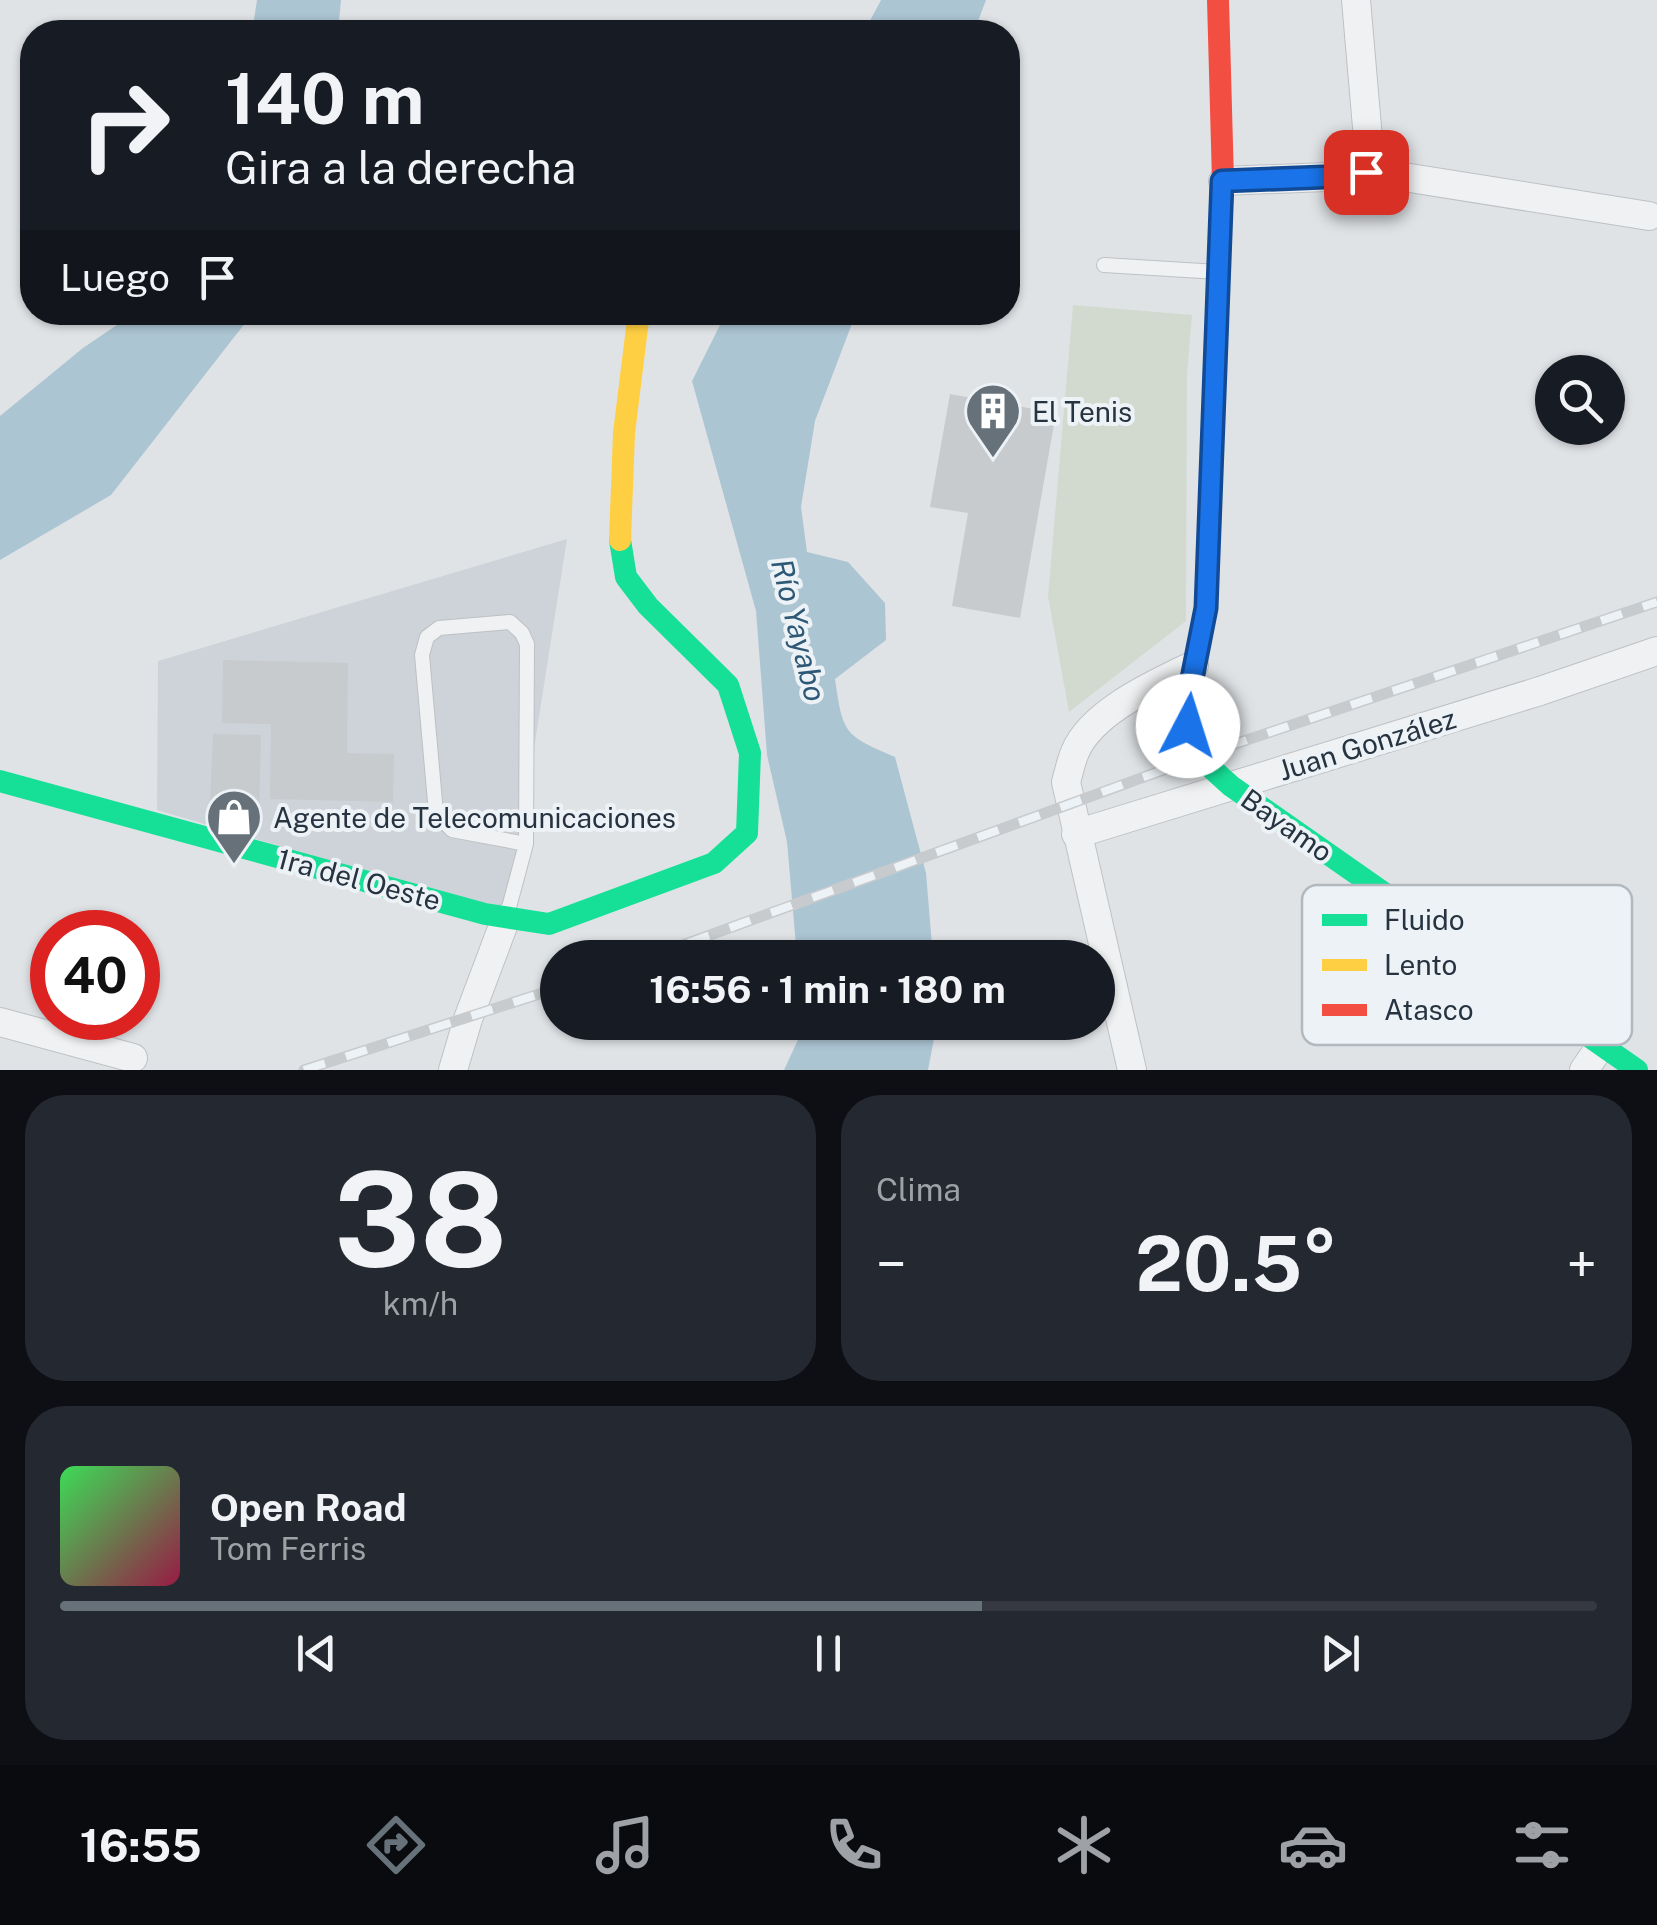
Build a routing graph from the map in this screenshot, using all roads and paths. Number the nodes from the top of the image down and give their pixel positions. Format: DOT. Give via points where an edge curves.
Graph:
graph roads {
  1 [pos="1218,0"];
  2 [pos="1356,0"];
  3 [pos="1366,172"];
  4 [pos="1222,181"];
  5 [pos="1649,216"];
  6 [pos="1104,265"];
  7 [pos="1218,272"];
  8 [pos="637,325"];
  9 [pos="1657,651"];
  10 [pos="1194,665"];
  11 [pos="0,781"];
  12 [pos="1231,786"];
  13 [pos="1076,834"];
  14 [pos="526,844"];
  15 [pos="1362,885"];
  16 [pos="506,918"];
  17 [pos="0,1022"];
  18 [pos="133,1058"];
  19 [pos="1592,1058"];
  20 [pos="453,1070"];
  21 [pos="1132,1070"];
  22 [pos="1637,1070"];
  1 -- 4 [label="street"];
  2 -- 3 [label="street"];
  3 -- 4 [label="street"];
  3 -- 5 [label="street"];
  4 -- 7 [label="street"];
  6 -- 7 [label="lane"];
  7 -- 10 [label="street" via="1206,608"];
  8 -- 16 [label="street, 1ra del Oeste" via="624,433 620,551 626,577 648,606 728,685 750,754 747,833 714,863 549,924"];
  9 -- 12 [label="street, Juan González"];
  10 -- 12 [label="street, Bayamo" via="1188,748"];
  10 -- 13 [label="street" via="1124,700 1076,748 1066,782"];
  11 -- 16 [label="street, 1ra del Oeste"];
  12 -- 13 [label="street, Juan González"];
  12 -- 15 [label="street, Bayamo"];
  13 -- 21 [label="street"];
  14 -- 14 [label="lane" via="452,830 436,813 422,654 438,628 510,622 528,644"];
  14 -- 16 [label="lane"];
  16 -- 20 [label="street"];
  17 -- 18 [label="street"];
  19 -- 22 [label="street, Bayamo"];
}
